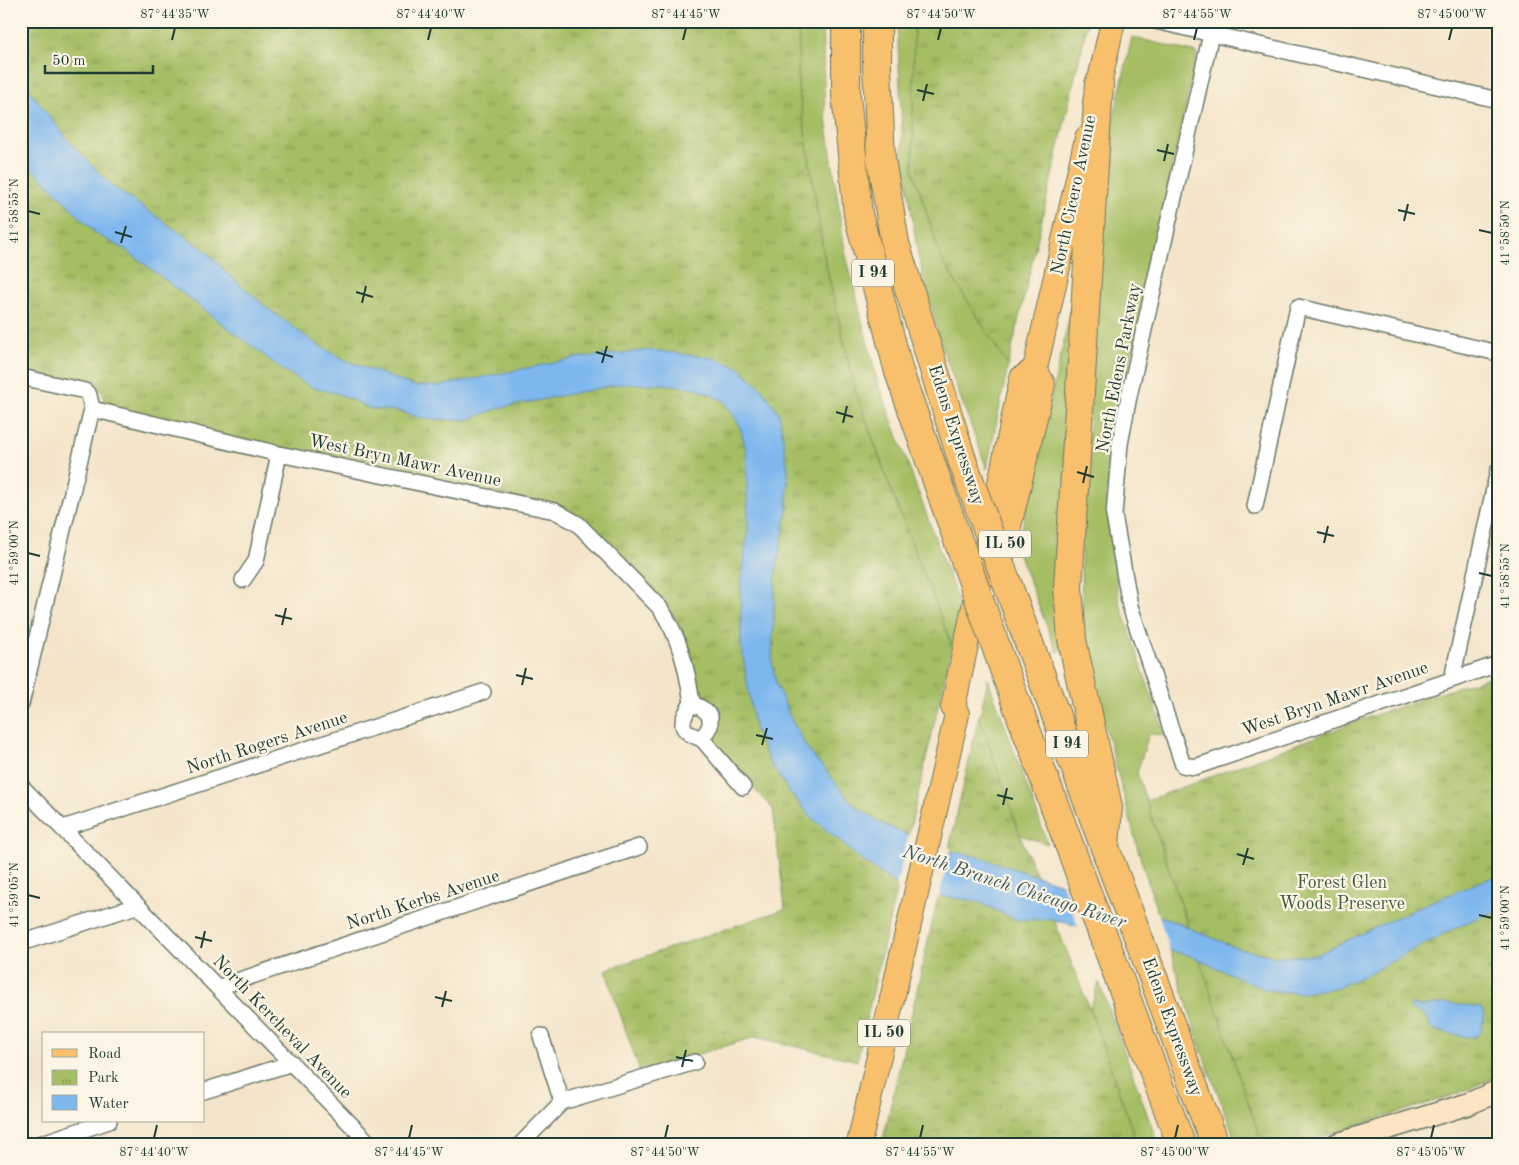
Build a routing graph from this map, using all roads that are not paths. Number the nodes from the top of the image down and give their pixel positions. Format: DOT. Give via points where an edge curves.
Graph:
graph roads {
  1 [pos="846,21"];
  2 [pos="877,21"];
  3 [pos="1113,21"];
  4 [pos="1156,21"];
  5 [pos="1211,34"];
  6 [pos="1099,84"];
  7 [pos="1498,100"];
  8 [pos="1498,353"];
  9 [pos="21,377"];
  10 [pos="92,409"];
  11 [pos="279,454"];
  12 [pos="1498,471"];
  13 [pos="1255,506"];
  14 [pos="243,580"];
  15 [pos="1498,664"];
  16 [pos="1452,679"];
  17 [pos="483,692"];
  18 [pos="692,703"];
  19 [pos="21,704"];
  20 [pos="702,739"];
  21 [pos="1183,765"];
  22 [pos="21,786"];
  23 [pos="743,787"];
  24 [pos="62,828"];
  25 [pos="1105,845"];
  26 [pos="639,848"];
  27 [pos="136,906"];
  28 [pos="21,944"];
  29 [pos="219,987"];
  30 [pos="541,1036"];
  31 [pos="292,1062"];
  32 [pos="695,1062"];
  33 [pos="205,1091"];
  34 [pos="1498,1091"];
  35 [pos="562,1102"];
  36 [pos="106,1122"];
  37 [pos="39,1144"];
  38 [pos="370,1144"];
  39 [pos="520,1144"];
  40 [pos="859,1144"];
  41 [pos="1181,1144"];
  42 [pos="1215,1144"];
  43 [pos="1337,1144"];
  1 -- 41 [label="highway, Edens Expressway / I 94, bridge" via="846,95 858,214 899,372 1015,700"];
  2 -- 25 [label="highway, Edens Expressway / I 94, bridge" via="882,159 895,243 962,460"];
  3 -- 6 [label="main road, North Cicero Avenue / IL 50"];
  4 -- 5 [label="street"];
  5 -- 7 [label="street"];
  5 -- 21 [label="street, North Edens Parkway" via="1129,396 1120,444 1114,515 1130,606"];
  6 -- 25 [label="highway" via="1068,587 1072,640 1108,807"];
  6 -- 40 [label="main road, North Cicero Avenue / IL 50" via="1035,369 1022,378 953,707 957,714"];
  8 -- 13 [label="street" via="1298,307"];
  9 -- 10 [label="street" via="85,391"];
  10 -- 11 [label="street, West Bryn Mawr Avenue"];
  10 -- 19 [label="street"];
  11 -- 14 [label="street" via="256,560"];
  11 -- 18 [label="street, West Bryn Mawr Avenue" via="555,511 578,524 660,608 671,624 684,656"];
  12 -- 16 [label="street"];
  15 -- 16 [label="street, West Bryn Mawr Avenue"];
  16 -- 21 [label="street, West Bryn Mawr Avenue" via="1195,767"];
  17 -- 24 [label="street, North Rogers Avenue"];
  18 -- 20 [label="street" via="710,716 710,726"];
  18 -- 20 [label="street" via="683,725 687,733"];
  20 -- 23 [label="street"];
  22 -- 24 [label="street, North Kercheval Avenue"];
  24 -- 27 [label="street, North Kercheval Avenue"];
  25 -- 42 [label="highway, Edens Expressway / I 94"];
  26 -- 29 [label="street, North Kerbs Avenue"];
  27 -- 28 [label="street"];
  27 -- 29 [label="street, North Kercheval Avenue"];
  29 -- 31 [label="street, North Kercheval Avenue"];
  30 -- 35 [label="street"];
  31 -- 33 [label="street"];
  31 -- 38 [label="street, North Kercheval Avenue"];
  32 -- 35 [label="street"];
  34 -- 43 [label="street" via="1468,1104"];
  35 -- 39 [label="street"];
  36 -- 37 [label="street"];
}
